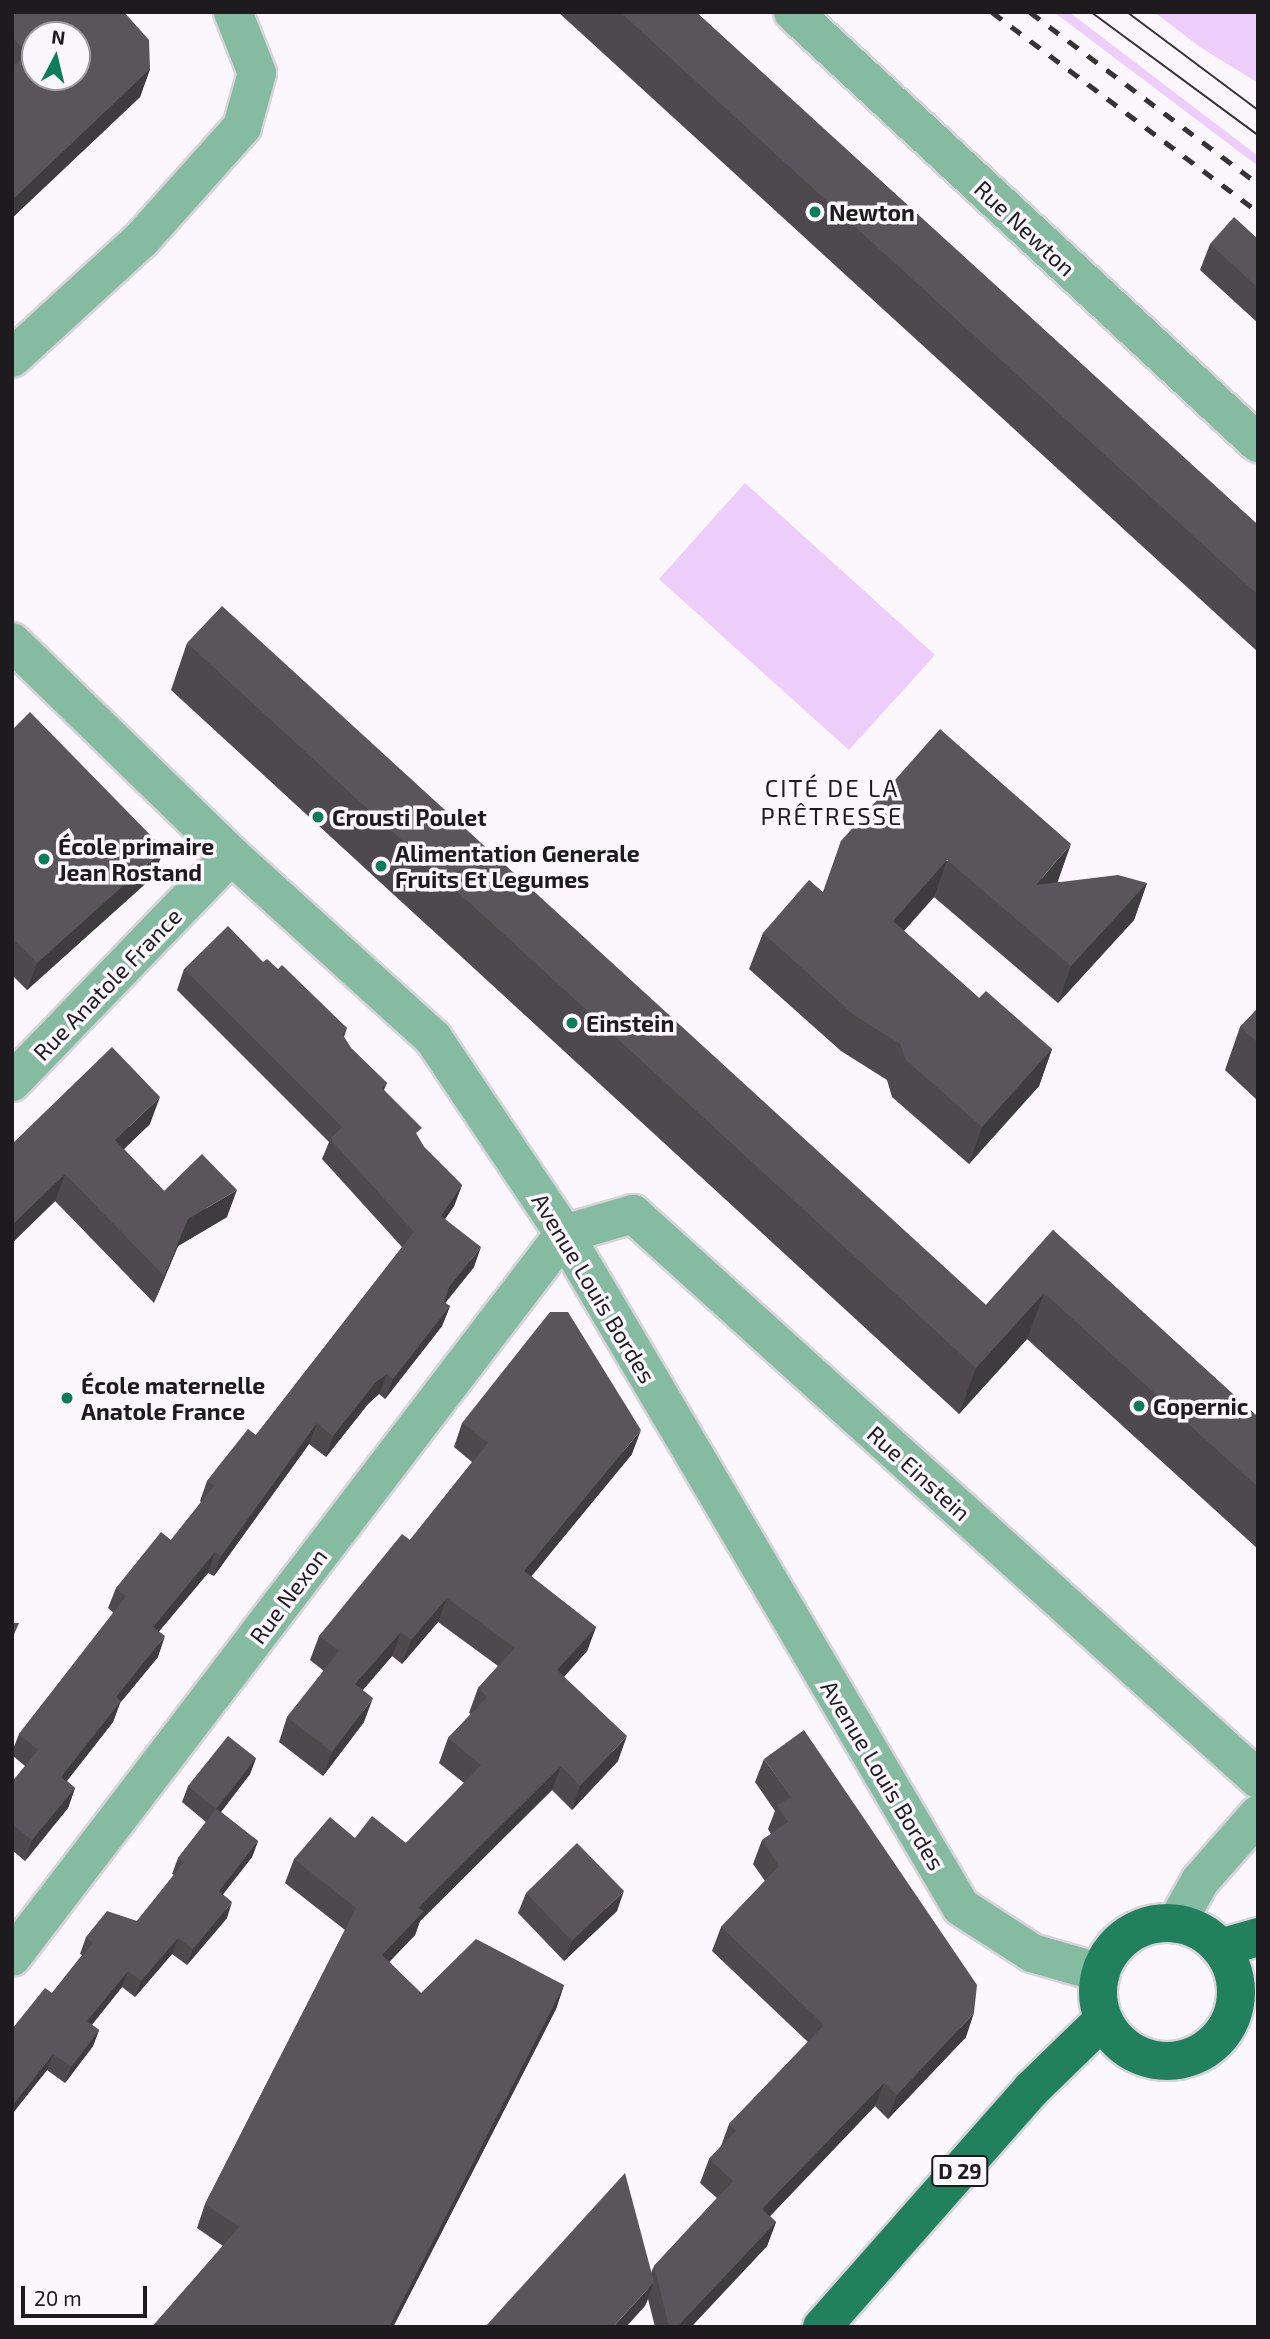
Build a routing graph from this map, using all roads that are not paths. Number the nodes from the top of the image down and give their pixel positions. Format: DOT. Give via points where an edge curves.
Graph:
graph roads {
  1 [pos="233,12"];
  2 [pos="793,12"];
  3 [pos="12,358"];
  4 [pos="1258,443"];
  5 [pos="12,642"];
  6 [pos="231,855"];
  7 [pos="12,1082"];
  8 [pos="564,1234"];
  9 [pos="1258,1779"];
  10 [pos="1258,1815"];
  11 [pos="1176,1924"];
  12 [pos="1258,1937"];
  13 [pos="1220,1948"];
  14 [pos="12,1957"];
  15 [pos="1101,1973"];
  16 [pos="1247,1993"];
  17 [pos="1103,2020"];
  18 [pos="822,2327"];
  1 -- 3 [label="street" via="257,72 242,127 141,240"];
  2 -- 4 [label="street, Rue Newton"];
  5 -- 6 [label="street, Avenue Louis Bordes"];
  6 -- 7 [label="street, Rue Anatole France"];
  6 -- 8 [label="street, Avenue Louis Bordes" via="433,1038"];
  8 -- 9 [label="street, Rue Einstein" via="633,1214"];
  8 -- 14 [label="street, Rue Nexon"];
  8 -- 15 [label="street, Avenue Louis Bordes" via="961,1908 1032,1953"];
  10 -- 11 [label="street" via="1200,1881"];
  11 -- 13 [label="main road"];
  11 -- 15 [label="main road" via="1129,1935"];
  12 -- 13 [label="main road"];
  13 -- 16 [label="main road"];
  15 -- 17 [label="main road"];
  16 -- 17 [label="main road" via="1220,2038 1180,2060 1135,2053"];
  17 -- 18 [label="main road, D 29" via="1032,2089"];
}
